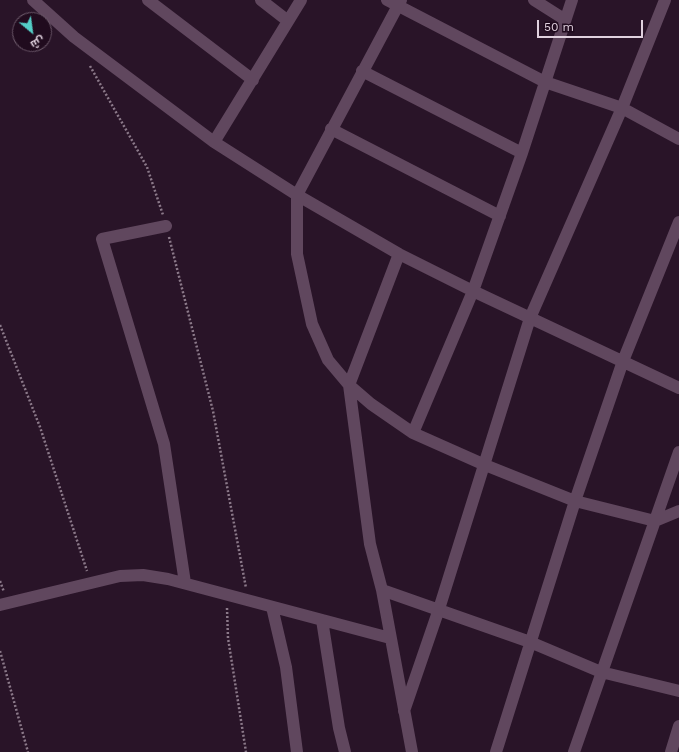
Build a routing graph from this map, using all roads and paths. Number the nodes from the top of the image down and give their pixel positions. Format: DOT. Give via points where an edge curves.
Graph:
graph roads {
  1 [pos="33,0"];
  2 [pos="148,0"];
  3 [pos="261,0"];
  4 [pos="301,0"];
  5 [pos="387,0"];
  6 [pos="534,0"];
  7 [pos="572,0"];
  8 [pos="665,0"];
  9 [pos="400,3"];
  10 [pos="564,19"];
  11 [pos="288,21"];
  12 [pos="90,64"];
  13 [pos="362,70"];
  14 [pos="253,80"];
  15 [pos="545,82"];
  16 [pos="622,108"];
  17 [pos="331,129"];
  18 [pos="679,140"];
  19 [pos="214,142"];
  20 [pos="522,153"];
  21 [pos="297,195"];
  22 [pos="500,216"];
  23 [pos="166,226"];
  24 [pos="679,226"];
  25 [pos="399,254"];
  26 [pos="473,291"];
  27 [pos="530,318"];
  28 [pos="0,325"];
  29 [pos="623,361"];
  30 [pos="350,385"];
  31 [pos="679,388"];
  32 [pos="413,433"];
  33 [pos="679,452"];
  34 [pos="485,465"];
  35 [pos="575,501"];
  36 [pos="679,511"];
  37 [pos="655,521"];
  38 [pos="90,583"];
  39 [pos="185,583"];
  40 [pos="382,590"];
  41 [pos="227,594"];
  42 [pos="248,600"];
  43 [pos="0,605"];
  44 [pos="272,607"];
  45 [pos="439,609"];
  46 [pos="322,620"];
  47 [pos="390,638"];
  48 [pos="530,642"];
  49 [pos="0,651"];
  50 [pos="601,672"];
  51 [pos="679,691"];
  52 [pos="404,711"];
  53 [pos="679,726"];
  54 [pos="28,752"];
  55 [pos="246,752"];
  56 [pos="297,752"];
  57 [pos="345,752"];
  58 [pos="412,752"];
  59 [pos="496,752"];
  60 [pos="574,752"];
  61 [pos="671,752"];
  1 -- 19 [label="street" via="74,37"];
  2 -- 14 [label="street"];
  3 -- 11 [label="street"];
  4 -- 11 [label="street"];
  5 -- 9 [label="street"];
  6 -- 10 [label="street"];
  7 -- 10 [label="street"];
  8 -- 16 [label="street"];
  9 -- 13 [label="street"];
  9 -- 15 [label="street"];
  10 -- 15 [label="street"];
  11 -- 14 [label="street"];
  12 -- 23 [label="path" via="147,167"];
  13 -- 17 [label="street"];
  13 -- 20 [label="street"];
  14 -- 19 [label="street"];
  15 -- 16 [label="street"];
  15 -- 20 [label="street"];
  16 -- 18 [label="street"];
  16 -- 27 [label="street"];
  17 -- 21 [label="street"];
  17 -- 22 [label="street"];
  19 -- 21 [label="street"];
  20 -- 22 [label="street"];
  21 -- 25 [label="street"];
  21 -- 30 [label="street" via="297,254 312,324 328,360"];
  22 -- 26 [label="street"];
  23 -- 39 [label="street" via="102,239 164,444"];
  23 -- 42 [label="path" via="213,410"];
  24 -- 29 [label="street"];
  25 -- 26 [label="street"];
  25 -- 30 [label="street"];
  26 -- 27 [label="street"];
  26 -- 32 [label="street"];
  27 -- 29 [label="street"];
  27 -- 34 [label="street"];
  28 -- 38 [label="path" via="40,427"];
  29 -- 31 [label="street"];
  29 -- 35 [label="street"];
  30 -- 32 [label="street"];
  30 -- 40 [label="street" via="370,544"];
  32 -- 34 [label="street"];
  33 -- 37 [label="street"];
  34 -- 35 [label="street"];
  34 -- 45 [label="street"];
  35 -- 37 [label="street"];
  35 -- 48 [label="street"];
  36 -- 37 [label="street"];
  37 -- 50 [label="street"];
  38 -- 39 [label="street" via="120,576 143,575"];
  38 -- 43 [label="street"];
  39 -- 41 [label="street"];
  40 -- 45 [label="street"];
  40 -- 47 [label="street"];
  41 -- 42 [label="street"];
  41 -- 55 [label="path" via="228,638"];
  42 -- 44 [label="street"];
  44 -- 46 [label="street"];
  44 -- 56 [label="street" via="286,667"];
  45 -- 48 [label="street"];
  45 -- 52 [label="street"];
  46 -- 47 [label="street"];
  46 -- 57 [label="street"];
  47 -- 52 [label="street"];
  48 -- 50 [label="street"];
  48 -- 59 [label="street"];
  49 -- 54 [label="path"];
  50 -- 51 [label="street"];
  50 -- 60 [label="street"];
  52 -- 58 [label="street"];
  53 -- 61 [label="street"];
}
